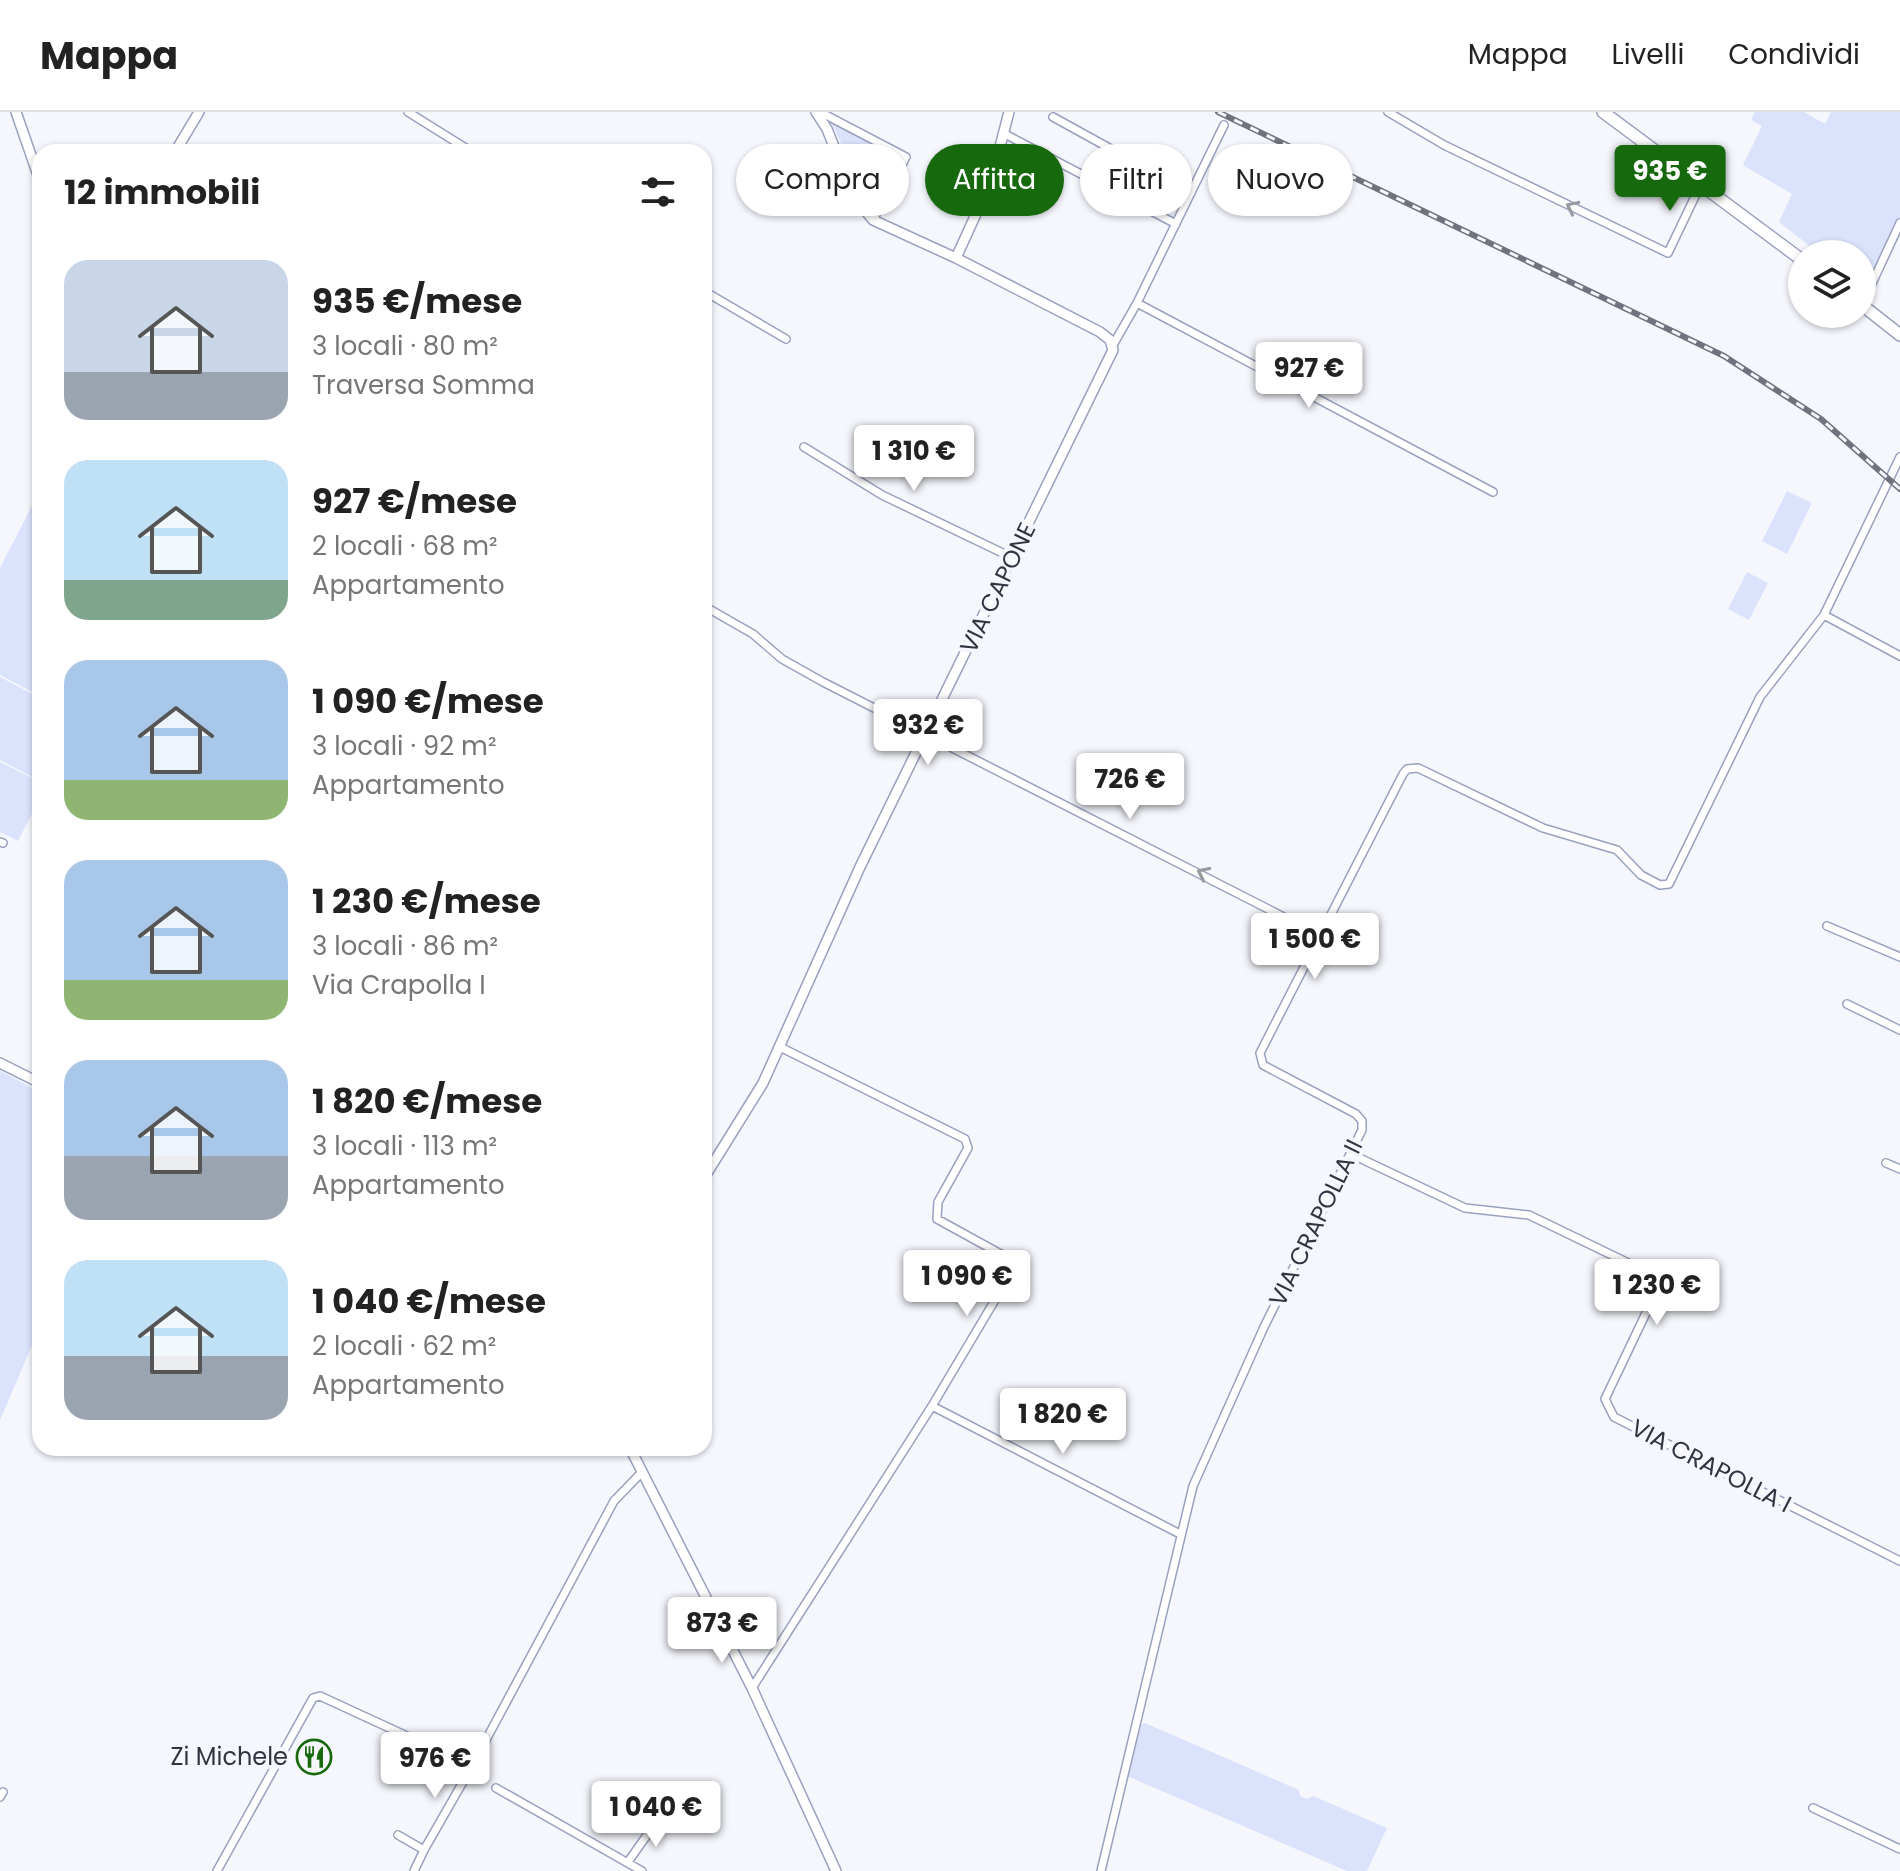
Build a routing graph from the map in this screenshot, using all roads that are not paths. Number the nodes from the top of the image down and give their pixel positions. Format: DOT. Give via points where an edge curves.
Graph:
graph roads {
  1 [pos="16,112"];
  2 [pos="199,112"];
  3 [pos="408,112"];
  4 [pos="818,112"];
  5 [pos="1009,112"];
  6 [pos="1388,112"];
  7 [pos="1603,112"];
  8 [pos="1053,117"];
  9 [pos="1224,125"];
  10 [pos="1003,133"];
  11 [pos="180,144"];
  12 [pos="459,144"];
  13 [pos="1102,144"];
  14 [pos="32,158"];
  15 [pos="1700,186"];
  16 [pos="1192,191"];
  17 [pos="1180,216"];
  18 [pos="873,220"];
  19 [pos="1900,223"];
  20 [pos="1176,224"];
  21 [pos="1788,250"];
  22 [pos="956,258"];
  23 [pos="1876,275"];
  24 [pos="712,296"];
  25 [pos="1137,303"];
  26 [pos="1876,316"];
  27 [pos="1900,335"];
  28 [pos="786,339"];
  29 [pos="1113,345"];
  30 [pos="804,447"];
  31 [pos="1900,457"];
  32 [pos="1493,492"];
  33 [pos="1013,558"];
  34 [pos="712,611"];
  35 [pos="1824,615"];
  36 [pos="1900,656"];
  37 [pos="926,733"];
  38 [pos="1827,926"];
  39 [pos="1321,936"];
  40 [pos="1900,957"];
  41 [pos="1847,1004"];
  42 [pos="1900,1030"];
  43 [pos="780,1047"];
  44 [pos="0,1063"];
  45 [pos="32,1079"];
  46 [pos="1351,1154"];
  47 [pos="1886,1163"];
  48 [pos="712,1165"];
  49 [pos="1900,1169"];
  50 [pos="932,1406"];
  51 [pos="634,1456"];
  52 [pos="642,1472"];
  53 [pos="1180,1534"];
  54 [pos="1900,1561"];
  55 [pos="752,1688"];
  56 [pos="472,1766"];
  57 [pos="496,1788"];
  58 [pos="1813,1808"];
  59 [pos="659,1818"];
  60 [pos="398,1835"];
  61 [pos="1900,1849"];
  62 [pos="424,1850"];
  63 [pos="628,1862"];
  64 [pos="217,1871"];
  65 [pos="414,1871"];
  66 [pos="642,1871"];
  67 [pos="836,1871"];
  68 [pos="1101,1871"];
  1 -- 14 [label="street"];
  2 -- 11 [label="street"];
  3 -- 12 [label="street"];
  4 -- 18 [label="street" via="854,197"];
  4 -- 18 [label="street" via="906,157"];
  5 -- 10 [label="street"];
  15 -- 6 [label="street, one-way" via="1668,253 1444,145"];
  7 -- 15 [label="main road"];
  8 -- 13 [label="street"];
  9 -- 16 [label="street, VIA CAPONE"];
  10 -- 20 [label="street"];
  10 -- 22 [label="street" via="991,181"];
  15 -- 21 [label="main road"];
  17 -- 20 [label="street, VIA CAPONE"];
  18 -- 22 [label="street"];
  19 -- 23 [label="street"];
  20 -- 25 [label="street, VIA CAPONE"];
  22 -- 29 [label="street" via="1100,332"];
  24 -- 28 [label="street"];
  25 -- 29 [label="street, VIA CAPONE"];
  25 -- 32 [label="street"];
  26 -- 27 [label="main road"];
  29 -- 33 [label="street, VIA CAPONE"];
  30 -- 33 [label="street" via="882,495"];
  31 -- 35 [label="street, VIA CRAPOLLA II"];
  33 -- 37 [label="street, VIA CAPONE"];
  34 -- 37 [label="street" via="753,634 786,662"];
  35 -- 36 [label="street"];
  35 -- 39 [label="street, VIA CRAPOLLA II" via="1760,697 1669,884 1641,875 1617,850 1543,828 1412,767 1403,774"];
  39 -- 37 [label="street, one-way"];
  37 -- 43 [label="street, VIA CAPONE"];
  38 -- 40 [label="street"];
  39 -- 46 [label="street, VIA CRAPOLLA II" via="1259,1060 1356,1114 1362,1130"];
  41 -- 42 [label="street"];
  43 -- 48 [label="street, VIA CAPONE"];
  43 -- 50 [label="street" via="969,1143 938,1202 937,1219 1013,1259 1017,1269"];
  44 -- 45 [label="street"];
  46 -- 53 [label="street, VIA CRAPOLLA II" via="1200,1467"];
  46 -- 54 [label="street, VIA CRAPOLLA I" via="1465,1208 1529,1215 1649,1273 1656,1279 1656,1292 1605,1399 1614,1417"];
  47 -- 49 [label="street"];
  50 -- 53 [label="street"];
  50 -- 55 [label="street"];
  51 -- 52 [label="street"];
  52 -- 55 [label="street"];
  52 -- 56 [label="street" via="609,1511"];
  53 -- 68 [label="street, VIA CRAPOLLA II"];
  55 -- 67 [label="street"];
  56 -- 62 [label="street"];
  56 -- 64 [label="street" via="320,1696 313,1698"];
  57 -- 63 [label="street"];
  58 -- 61 [label="street"];
  59 -- 63 [label="street"];
  60 -- 62 [label="street"];
  62 -- 65 [label="street"];
  63 -- 66 [label="street"];
}
